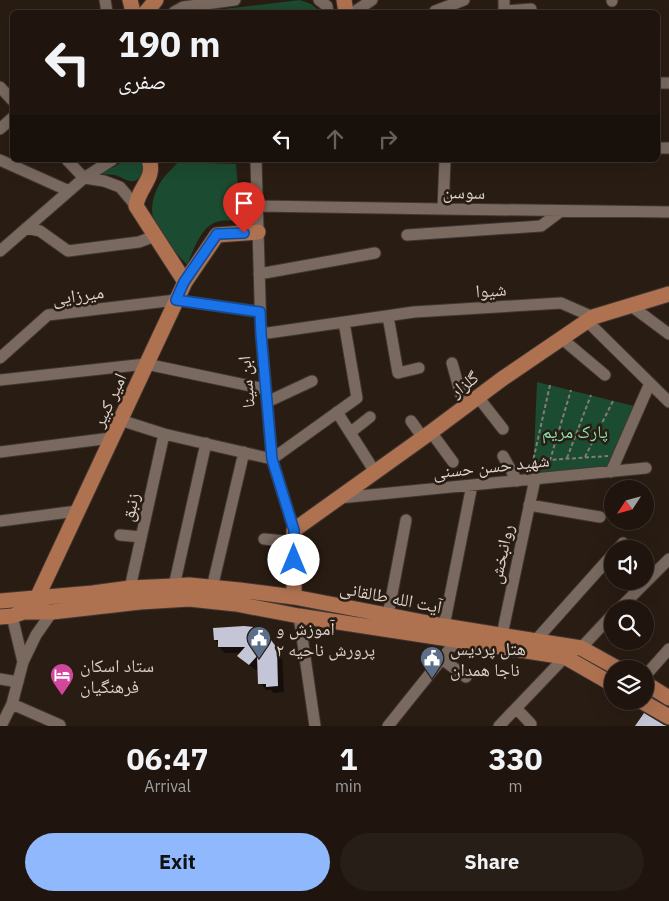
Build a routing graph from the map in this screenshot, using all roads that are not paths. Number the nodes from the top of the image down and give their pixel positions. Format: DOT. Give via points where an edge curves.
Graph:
graph roads {
  1 [pos="156,0"];
  2 [pos="235,0"];
  3 [pos="319,0"];
  4 [pos="372,0"];
  5 [pos="464,0"];
  6 [pos="504,8"];
  7 [pos="531,9"];
  8 [pos="148,10"];
  9 [pos="178,10"];
  10 [pos="327,10"];
  11 [pos="357,10"];
  12 [pos="438,10"];
  13 [pos="0,87"];
  14 [pos="10,98"];
  15 [pos="10,120"];
  16 [pos="0,129"];
  17 [pos="0,160"];
  18 [pos="69,162"];
  19 [pos="109,162"];
  20 [pos="149,162"];
  21 [pos="161,162"];
  22 [pos="256,162"];
  23 [pos="445,162"];
  24 [pos="150,177"];
  25 [pos="84,178"];
  26 [pos="69,192"];
  27 [pos="136,206"];
  28 [pos="258,206"];
  29 [pos="443,209"];
  30 [pos="561,211"];
  31 [pos="669,212"];
  32 [pos="26,228"];
  33 [pos="258,232"];
  34 [pos="407,235"];
  35 [pos="155,236"];
  36 [pos="3,246"];
  37 [pos="374,252"];
  38 [pos="259,274"];
  39 [pos="184,282"];
  40 [pos="669,294"];
  41 [pos="176,300"];
  42 [pos="630,306"];
  43 [pos="260,312"];
  44 [pos="388,316"];
  45 [pos="590,319"];
  46 [pos="344,322"];
  47 [pos="261,334"];
  48 [pos="669,334"];
  49 [pos="561,338"];
  50 [pos="0,358"];
  51 [pos="452,363"];
  52 [pos="146,364"];
  53 [pos="419,368"];
  54 [pos="605,375"];
  55 [pos="0,380"];
  56 [pos="312,381"];
  57 [pos="650,383"];
  58 [pos="266,389"];
  59 [pos="478,397"];
  60 [pos="267,402"];
  61 [pos="669,402"];
  62 [pos="464,406"];
  63 [pos="337,412"];
  64 [pos="370,417"];
  65 [pos="120,420"];
  66 [pos="411,421"];
  67 [pos="503,429"];
  68 [pos="351,432"];
  69 [pos="164,434"];
  70 [pos="427,435"];
  71 [pos="112,438"];
  72 [pos="206,443"];
  73 [pos="0,452"];
  74 [pos="244,452"];
  75 [pos="503,456"];
  76 [pos="272,459"];
  77 [pos="453,462"];
  78 [pos="646,468"];
  79 [pos="375,472"];
  80 [pos="611,472"];
  81 [pos="540,479"];
  82 [pos="517,481"];
  83 [pos="472,485"];
  84 [pos="339,498"];
  85 [pos="529,504"];
  86 [pos="77,511"];
  87 [pos="600,518"];
  88 [pos="406,520"];
  89 [pos="0,521"];
  90 [pos="120,535"];
  91 [pos="294,536"];
  92 [pos="141,537"];
  93 [pos="264,539"];
  94 [pos="669,559"];
  95 [pos="604,564"];
  96 [pos="174,586"];
  97 [pos="130,588"];
  98 [pos="212,588"];
  99 [pos="294,597"];
  100 [pos="37,598"];
  101 [pos="94,600"];
  102 [pos="628,600"];
  103 [pos="0,601"];
  104 [pos="52,612"];
  105 [pos="12,615"];
  106 [pos="388,615"];
  107 [pos="299,616"];
  108 [pos="604,624"];
  109 [pos="444,626"];
  110 [pos="423,629"];
  111 [pos="502,635"];
  112 [pos="457,640"];
  113 [pos="535,641"];
  114 [pos="581,648"];
  115 [pos="669,649"];
  116 [pos="565,657"];
  117 [pos="442,659"];
  118 [pos="604,661"];
  119 [pos="23,662"];
  120 [pos="654,666"];
  121 [pos="466,677"];
  122 [pos="0,679"];
  123 [pos="604,679"];
  124 [pos="18,682"];
  125 [pos="654,689"];
  126 [pos="669,698"];
  127 [pos="12,704"];
  128 [pos="516,708"];
  129 [pos="654,708"];
  130 [pos="669,717"];
  131 [pos="1,723"];
  132 [pos="531,724"];
  133 [pos="60,726"];
  134 [pos="315,726"];
  135 [pos="388,726"];
  136 [pos="499,726"];
  1 -- 8 [label="main road"];
  2 -- 9 [label="street"];
  3 -- 10 [label="street"];
  4 -- 11 [label="street"];
  5 -- 12 [label="street"];
  6 -- 7 [label="street"];
  13 -- 14 [label="street"];
  15 -- 16 [label="street"];
  17 -- 26 [label="street"];
  18 -- 25 [label="street"];
  19 -- 25 [label="street"];
  20 -- 24 [label="main road"];
  21 -- 24 [label="main road"];
  22 -- 28 [label="street, ابن سینا"];
  23 -- 29 [label="street"];
  24 -- 27 [label="main road"];
  25 -- 26 [label="street"];
  25 -- 27 [label="street" via="120,187"];
  26 -- 32 [label="street"];
  27 -- 35 [label="main road"];
  28 -- 29 [label="street, سوسن"];
  28 -- 33 [label="street, ابن سینا"];
  29 -- 30 [label="street, سوسن"];
  30 -- 31 [label="street, سوسن"];
  30 -- 34 [label="street" via="542,226"];
  32 -- 35 [label="street" via="40,231 68,251 138,242"];
  32 -- 36 [label="street"];
  33 -- 38 [label="street, ابن سینا"];
  33 -- 39 [label="main road, امیر کبیر" via="217,234"];
  35 -- 39 [label="main road"];
  37 -- 38 [label="street"];
  38 -- 43 [label="street, ابن سینا"];
  39 -- 41 [label="main road, امیر کبیر"];
  40 -- 42 [label="main road, گلزار"];
  41 -- 43 [label="street, میرزایی"];
  41 -- 50 [label="street, میرزایی" via="48,315"];
  41 -- 52 [label="main road, امیر کبیر"];
  42 -- 45 [label="main road, گلزار"];
  42 -- 48 [label="street"];
  43 -- 47 [label="street, ابن سینا"];
  44 -- 45 [label="street, شیوا" via="561,303"];
  44 -- 46 [label="street, شیوا"];
  44 -- 53 [label="street" via="398,373"];
  45 -- 49 [label="main road, گلزار"];
  45 -- 57 [label="street"];
  46 -- 47 [label="street, شیوا"];
  46 -- 63 [label="street" via="357,398"];
  47 -- 58 [label="street, ابن سینا"];
  49 -- 54 [label="street"];
  49 -- 59 [label="main road, گلزار"];
  51 -- 62 [label="street"];
  52 -- 55 [label="street"];
  52 -- 58 [label="street"];
  52 -- 65 [label="main road, امیر کبیر"];
  56 -- 60 [label="street"];
  57 -- 61 [label="street"];
  57 -- 80 [label="street"];
  58 -- 60 [label="street, ابن سینا"];
  59 -- 62 [label="main road, گلزار"];
  59 -- 67 [label="street"];
  60 -- 76 [label="street, ابن سینا"];
  62 -- 70 [label="main road, گلزار"];
  63 -- 68 [label="street"];
  63 -- 76 [label="street"];
  64 -- 68 [label="street"];
  65 -- 69 [label="street"];
  65 -- 71 [label="main road, امیر کبیر"];
  66 -- 70 [label="street"];
  68 -- 79 [label="street"];
  69 -- 72 [label="street"];
  69 -- 92 [label="street, زنبق"];
  70 -- 77 [label="street"];
  70 -- 79 [label="main road, گلزار"];
  71 -- 73 [label="street"];
  71 -- 86 [label="main road, امیر کبیر"];
  72 -- 74 [label="street"];
  72 -- 96 [label="street"];
  74 -- 76 [label="street"];
  74 -- 98 [label="street"];
  75 -- 82 [label="street"];
  76 -- 91 [label="street, ابن سینا"];
  78 -- 80 [label="street, شهید حسن حسنی"];
  79 -- 84 [label="main road, گلزار"];
  80 -- 81 [label="street, شهید حسن حسنی"];
  81 -- 82 [label="street, شهید حسن حسنی"];
  81 -- 85 [label="street, روانبخش"];
  82 -- 83 [label="street, شهید حسن حسنی"];
  83 -- 84 [label="street, شهید حسن حسنی"];
  83 -- 109 [label="street"];
  84 -- 91 [label="main road, گلزار"];
  85 -- 87 [label="street"];
  85 -- 111 [label="street, روانبخش"];
  86 -- 89 [label="street"];
  86 -- 100 [label="main road, امیر کبیر"];
  88 -- 106 [label="street"];
  90 -- 92 [label="street"];
  91 -- 93 [label="street"];
  91 -- 99 [label="main road, ابن سینا"];
  92 -- 97 [label="street, زنبق"];
  94 -- 102 [label="street"];
  95 -- 113 [label="street"];
  96 -- 97 [label="main road, آیت الله طالقانی"];
  96 -- 98 [label="main road, آیت الله طالقانی"];
  97 -- 101 [label="main road, آیت الله طالقانی"];
  98 -- 99 [label="main road, آیت الله طالقانی"];
  99 -- 106 [label="main road, آیت الله طالقانی"];
  100 -- 101 [label="main road, آیت الله طالقانی"];
  100 -- 103 [label="main road, آیت الله طالقانی"];
  100 -- 105 [label="main road, امیر کبیر"];
  101 -- 104 [label="main road, آیت الله طالقانی"];
  101 -- 107 [label="main road, آیت الله طالقانی" via="188,599"];
  104 -- 105 [label="main road, آیت الله طالقانی"];
  104 -- 119 [label="street"];
  105 -- 119 [label="street"];
  106 -- 110 [label="main road, آیت الله طالقانی"];
  107 -- 110 [label="main road, آیت الله طالقانی"];
  107 -- 134 [label="street"];
  108 -- 114 [label="street"];
  109 -- 110 [label="main road, آیت الله طالقانی"];
  109 -- 111 [label="main road, آیت الله طالقانی"];
  110 -- 112 [label="main road, آیت الله طالقانی"];
  111 -- 113 [label="main road, آیت الله طالقانی"];
  112 -- 116 [label="main road, آیت الله طالقانی"];
  112 -- 117 [label="street"];
  113 -- 114 [label="main road, آیت الله طالقانی"];
  114 -- 118 [label="main road, آیت الله طالقانی"];
  115 -- 120 [label="street"];
  116 -- 123 [label="main road, آیت الله طالقانی"];
  116 -- 128 [label="street"];
  117 -- 121 [label="street"];
  117 -- 135 [label="street"];
  119 -- 124 [label="street"];
  122 -- 124 [label="street"];
  124 -- 127 [label="street"];
  125 -- 126 [label="main road"];
  127 -- 131 [label="street"];
  127 -- 133 [label="street"];
  128 -- 132 [label="street"];
  128 -- 136 [label="street"];
  129 -- 130 [label="main road"];
}
